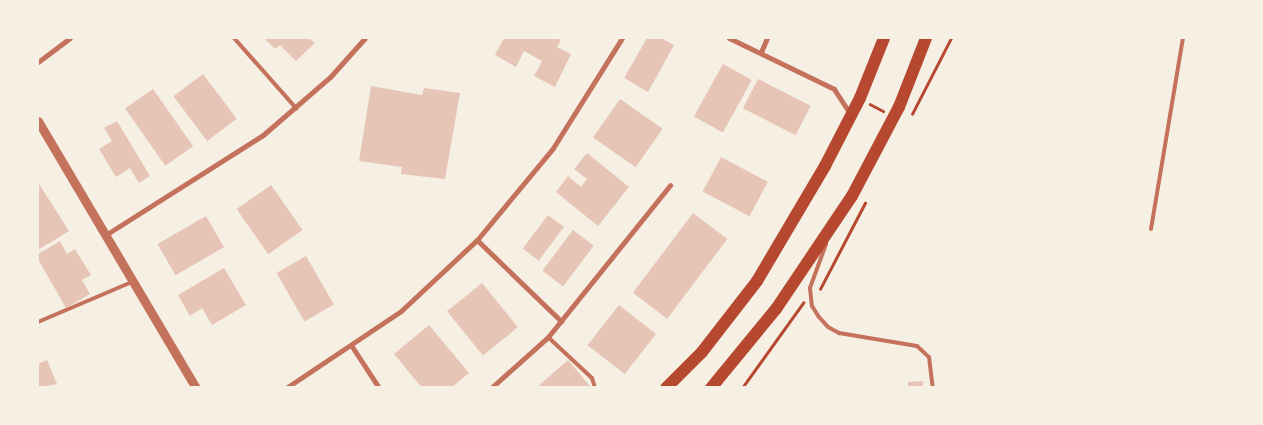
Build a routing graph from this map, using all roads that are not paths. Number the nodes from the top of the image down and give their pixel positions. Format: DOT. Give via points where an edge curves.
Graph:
graph roads {
  1 [pos="70,38"];
  2 [pos="234,38"];
  3 [pos="365,38"];
  4 [pos="622,38"];
  5 [pos="729,38"];
  6 [pos="767,38"];
  7 [pos="884,38"];
  8 [pos="926,38"];
  9 [pos="1183,38"];
  10 [pos="761,52"];
  11 [pos="38,62"];
  12 [pos="296,108"];
  13 [pos="851,116"];
  14 [pos="38,121"];
  15 [pos="670,185"];
  16 [pos="833,225"];
  17 [pos="1151,229"];
  18 [pos="108,234"];
  19 [pos="477,240"];
  20 [pos="134,281"];
  21 [pos="561,321"];
  22 [pos="38,322"];
  23 [pos="548,337"];
  24 [pos="351,345"];
  25 [pos="196,388"];
  26 [pos="286,388"];
  27 [pos="379,388"];
  28 [pos="491,388"];
  29 [pos="595,388"];
  30 [pos="666,388"];
  31 [pos="711,388"];
  32 [pos="933,388"];
  1 -- 11 [label="street"];
  2 -- 12 [label="lane"];
  3 -- 12 [label="street"];
  4 -- 19 [label="street" via="553,148"];
  5 -- 10 [label="street"];
  6 -- 10 [label="street"];
  7 -- 13 [label="main road"];
  8 -- 16 [label="main road" via="884,138"];
  9 -- 17 [label="lane"];
  10 -- 13 [label="street" via="834,90"];
  12 -- 18 [label="street" via="239,152"];
  13 -- 30 [label="main road" via="757,281 702,352"];
  14 -- 18 [label="street"];
  15 -- 21 [label="street"];
  16 -- 31 [label="main road" via="776,309"];
  16 -- 32 [label="lane" via="810,288 812,306 818,317 839,333 917,346 929,357"];
  18 -- 20 [label="street"];
  19 -- 21 [label="street"];
  19 -- 24 [label="street" via="401,311"];
  20 -- 22 [label="lane"];
  20 -- 25 [label="street"];
  21 -- 23 [label="street"];
  23 -- 28 [label="street"];
  23 -- 29 [label="lane" via="592,378"];
  24 -- 26 [label="street"];
  24 -- 27 [label="street"];
}
